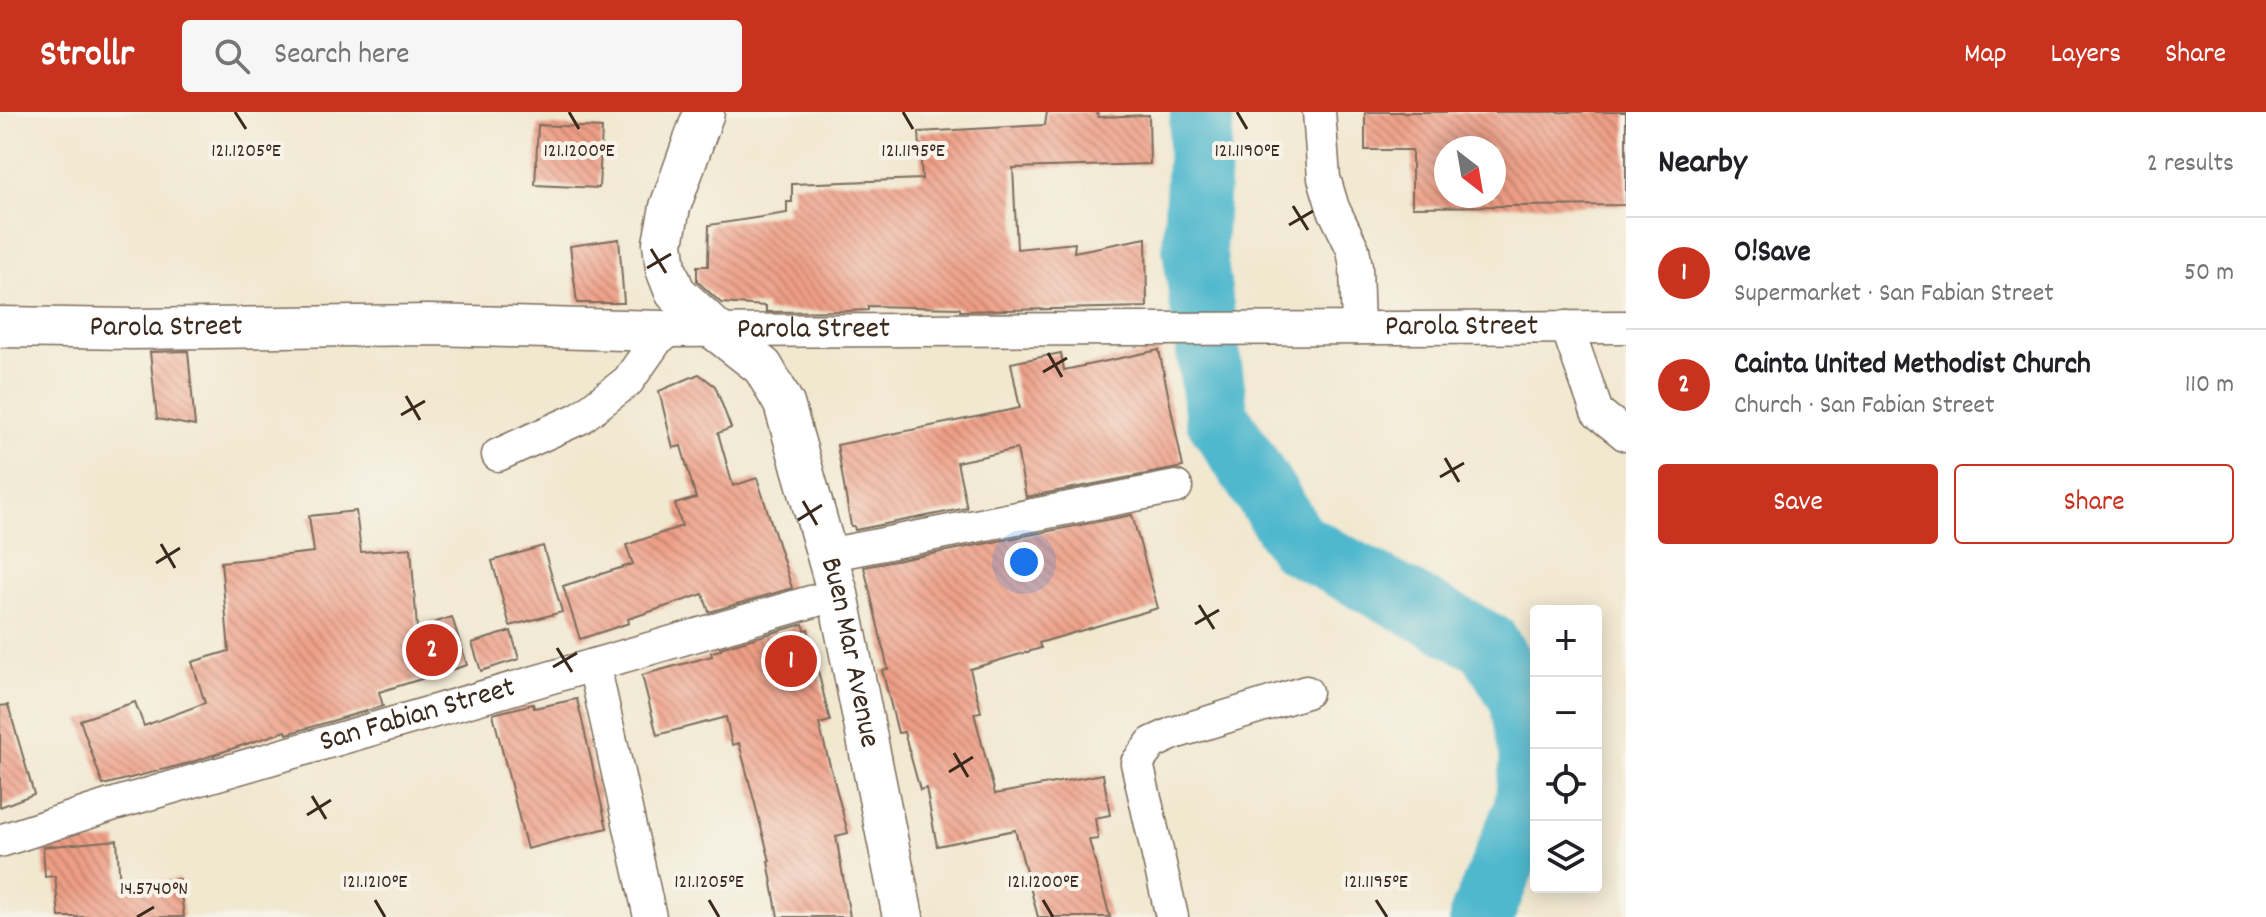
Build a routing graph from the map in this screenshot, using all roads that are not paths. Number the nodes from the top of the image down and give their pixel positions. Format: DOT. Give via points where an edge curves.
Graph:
graph roads {
  1 [pos="704,112"];
  2 [pos="1319,112"];
  3 [pos="0,327"];
  4 [pos="1567,327"];
  5 [pos="1626,327"];
  6 [pos="1358,328"];
  7 [pos="663,331"];
  8 [pos="718,332"];
  9 [pos="1626,435"];
  10 [pos="498,455"];
  11 [pos="1176,487"];
  12 [pos="827,555"];
  13 [pos="838,594"];
  14 [pos="594,665"];
  15 [pos="1306,692"];
  16 [pos="0,841"];
  17 [pos="650,917"];
  18 [pos="903,917"];
  19 [pos="1172,917"];
  1 -- 8 [label="street, Buen Mar Avenue" via="670,207 663,243 675,292"];
  2 -- 6 [label="street" via="1324,178 1353,249"];
  3 -- 7 [label="street, Parola Street" via="429,325"];
  4 -- 5 [label="street, Parola Street"];
  4 -- 6 [label="street, Parola Street"];
  4 -- 9 [label="street" via="1597,412"];
  6 -- 8 [label="street, Parola Street"];
  7 -- 8 [label="street, Parola Street"];
  7 -- 10 [label="street" via="628,381 604,400 580,418"];
  8 -- 12 [label="street, Buen Mar Avenue" via="763,367 784,404"];
  11 -- 12 [label="street"];
  12 -- 13 [label="street, Buen Mar Avenue"];
  13 -- 14 [label="street, San Fabian Street"];
  13 -- 18 [label="street, Buen Mar Avenue"];
  14 -- 16 [label="street, San Fabian Street"];
  14 -- 17 [label="street"];
  15 -- 19 [label="street" via="1174,733 1152,743 1137,763"];
}
